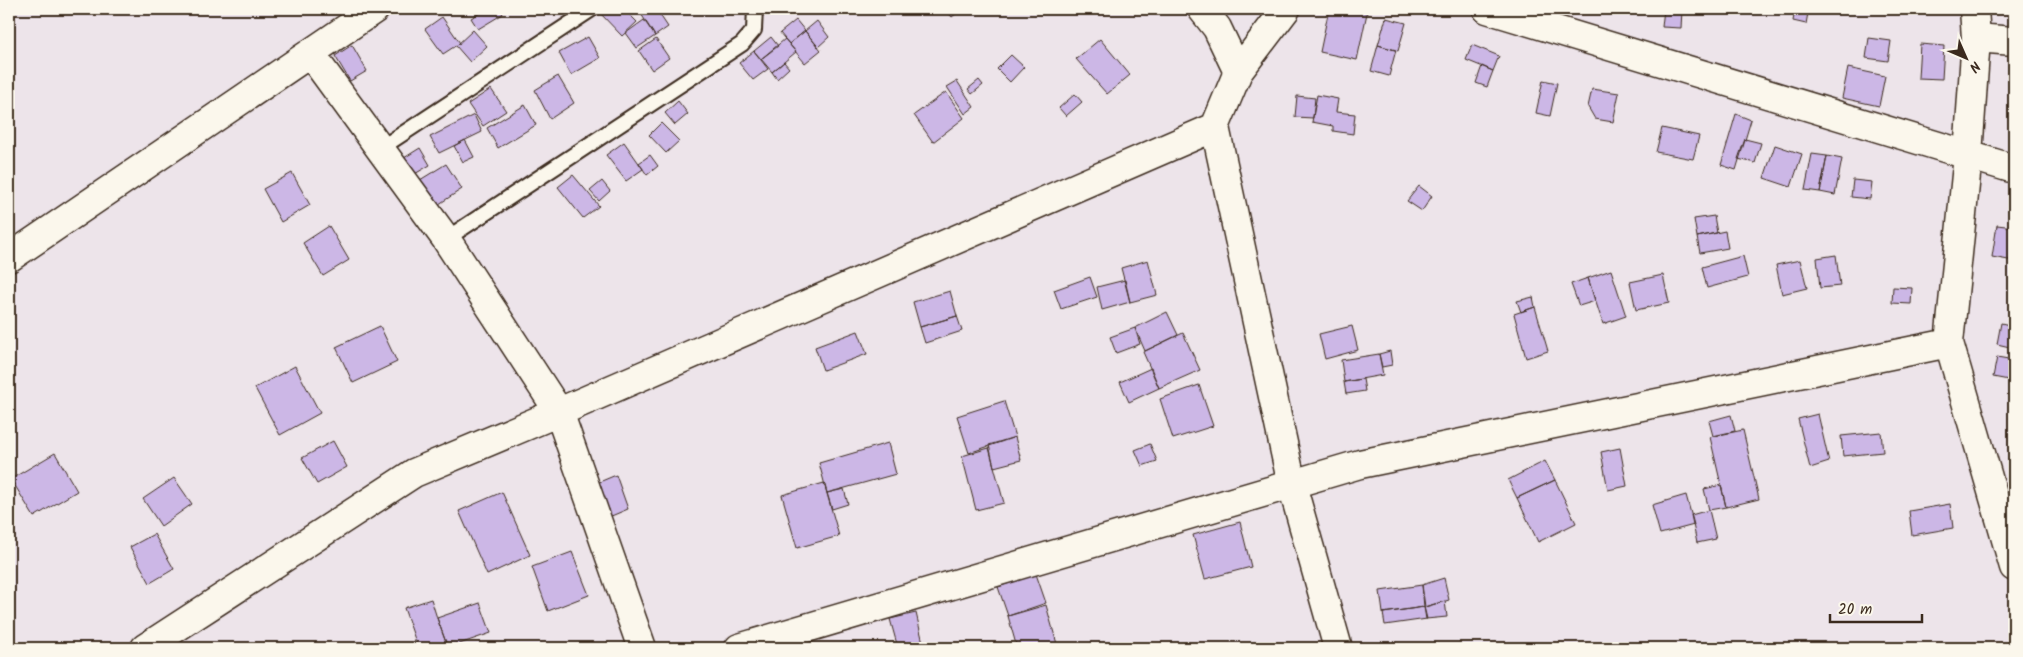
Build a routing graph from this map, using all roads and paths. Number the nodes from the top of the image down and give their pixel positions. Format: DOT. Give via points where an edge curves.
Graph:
graph roads {
  1 [pos="375,9"];
  2 [pos="592,9"];
  3 [pos="755,9"];
  4 [pos="1202,9"];
  5 [pos="1286,9"];
  6 [pos="1487,9"];
  7 [pos="1974,9"];
  8 [pos="1976,38"];
  9 [pos="2014,41"];
  10 [pos="310,53"];
  11 [pos="1238,72"];
  12 [pos="1216,127"];
  13 [pos="382,148"];
  14 [pos="1968,155"];
  15 [pos="2014,169"];
  16 [pos="446,238"];
  17 [pos="9,258"];
  18 [pos="1949,343"];
  19 [pos="559,412"];
  20 [pos="1292,485"];
  21 [pos="2014,567"];
  22 [pos="145,648"];
  23 [pos="642,648"];
  24 [pos="739,648"];
  25 [pos="1338,648"];
  1 -- 10 [label="street"];
  2 -- 13 [label="lane"];
  3 -- 16 [label="lane" via="754,30 742,44"];
  4 -- 11 [label="street" via="1217,28"];
  5 -- 11 [label="street"];
  6 -- 14 [label="street"];
  7 -- 8 [label="street"];
  8 -- 9 [label="street"];
  8 -- 14 [label="street"];
  10 -- 13 [label="street"];
  10 -- 17 [label="street"];
  11 -- 12 [label="street"];
  12 -- 19 [label="street"];
  12 -- 20 [label="street"];
  13 -- 16 [label="street"];
  14 -- 15 [label="street"];
  14 -- 18 [label="street"];
  16 -- 19 [label="street"];
  18 -- 20 [label="street" via="1360,464"];
  18 -- 21 [label="street"];
  19 -- 22 [label="street" via="414,473"];
  19 -- 23 [label="street"];
  20 -- 24 [label="street"];
  20 -- 25 [label="street"];
}
